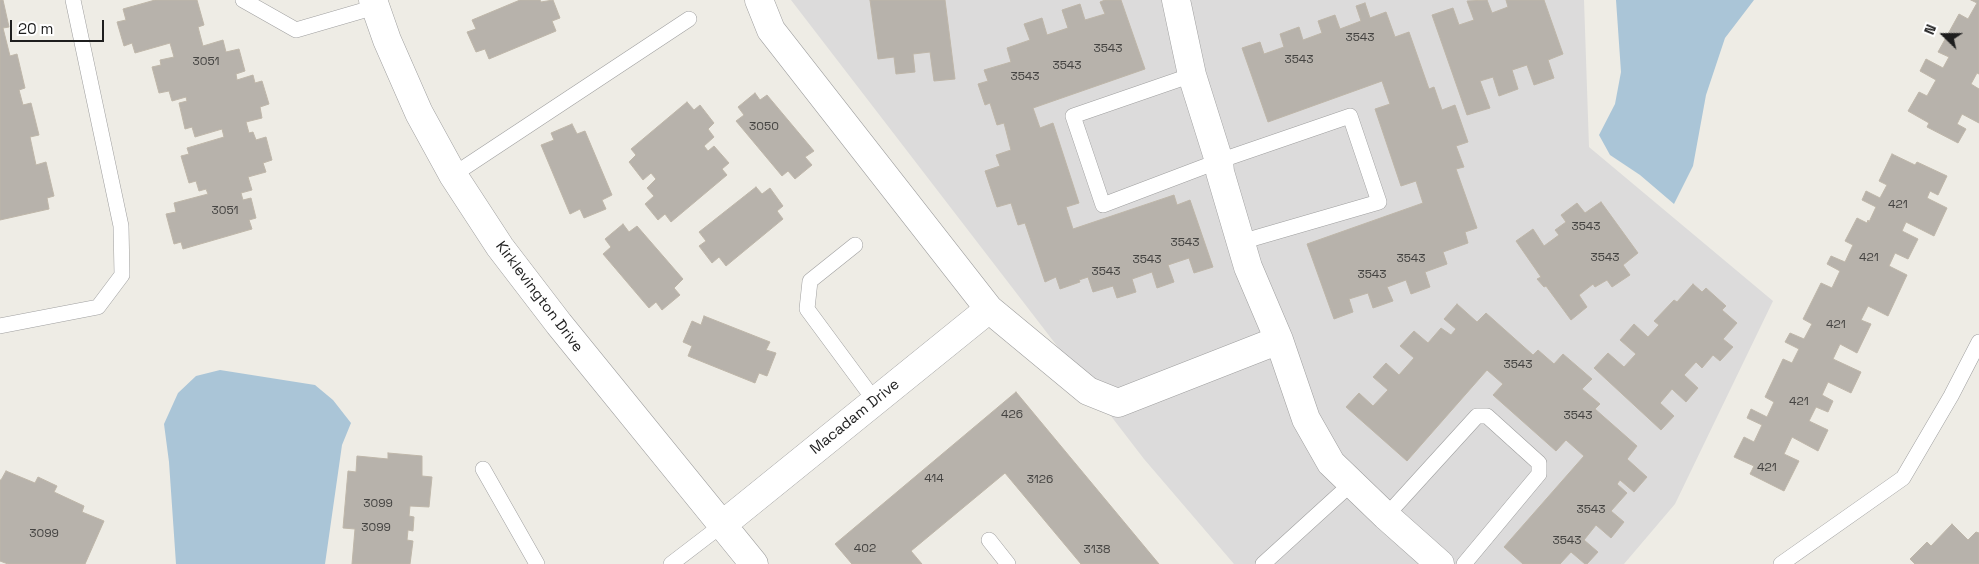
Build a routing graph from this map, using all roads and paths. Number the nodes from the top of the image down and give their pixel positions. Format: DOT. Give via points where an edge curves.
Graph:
graph roads {
  1 [pos="73,0"];
  2 [pos="243,0"];
  3 [pos="759,0"];
  4 [pos="1176,0"];
  5 [pos="374,3"];
  6 [pos="689,19"];
  7 [pos="1192,74"];
  8 [pos="1219,161"];
  9 [pos="453,175"];
  10 [pos="1240,242"];
  11 [pos="855,245"];
  12 [pos="989,309"];
  13 [pos="0,326"];
  14 [pos="1279,340"];
  15 [pos="1979,342"];
  16 [pos="875,401"];
  17 [pos="483,469"];
  18 [pos="1352,483"];
  19 [pos="1386,516"];
  20 [pos="722,525"];
  21 [pos="989,540"];
  22 [pos="537,564"];
  23 [pos="671,564"];
  24 [pos="754,564"];
  25 [pos="1008,564"];
  26 [pos="1263,564"];
  27 [pos="1440,564"];
  28 [pos="1464,564"];
  29 [pos="1781,564"];
  1 -- 13 [label="lane" via="121,226 122,275 98,307"];
  2 -- 5 [label="lane" via="296,30"];
  3 -- 12 [label="street" via="771,30"];
  4 -- 7 [label="street"];
  5 -- 9 [label="street, Kirklevington Drive" via="419,112"];
  6 -- 9 [label="lane"];
  7 -- 8 [label="street"];
  7 -- 8 [label="lane" via="1073,116 1103,206"];
  8 -- 10 [label="street"];
  8 -- 10 [label="lane" via="1350,116 1379,202"];
  9 -- 20 [label="street, Kirklevington Drive" via="500,247 558,324"];
  10 -- 14 [label="street"];
  11 -- 16 [label="lane" via="810,281 807,309"];
  12 -- 14 [label="street" via="1088,391 1118,403"];
  12 -- 16 [label="street, Macadam Drive"];
  14 -- 18 [label="street" via="1306,419 1331,463"];
  15 -- 29 [label="lane" via="1903,478"];
  16 -- 20 [label="street, Macadam Drive"];
  17 -- 22 [label="lane"];
  18 -- 19 [label="street"];
  18 -- 26 [label="lane"];
  19 -- 27 [label="street"];
  19 -- 28 [label="lane" via="1477,416 1487,416 1539,463 1539,474"];
  20 -- 23 [label="lane"];
  20 -- 24 [label="street, Kirklevington Drive"];
  21 -- 25 [label="lane"];
}
